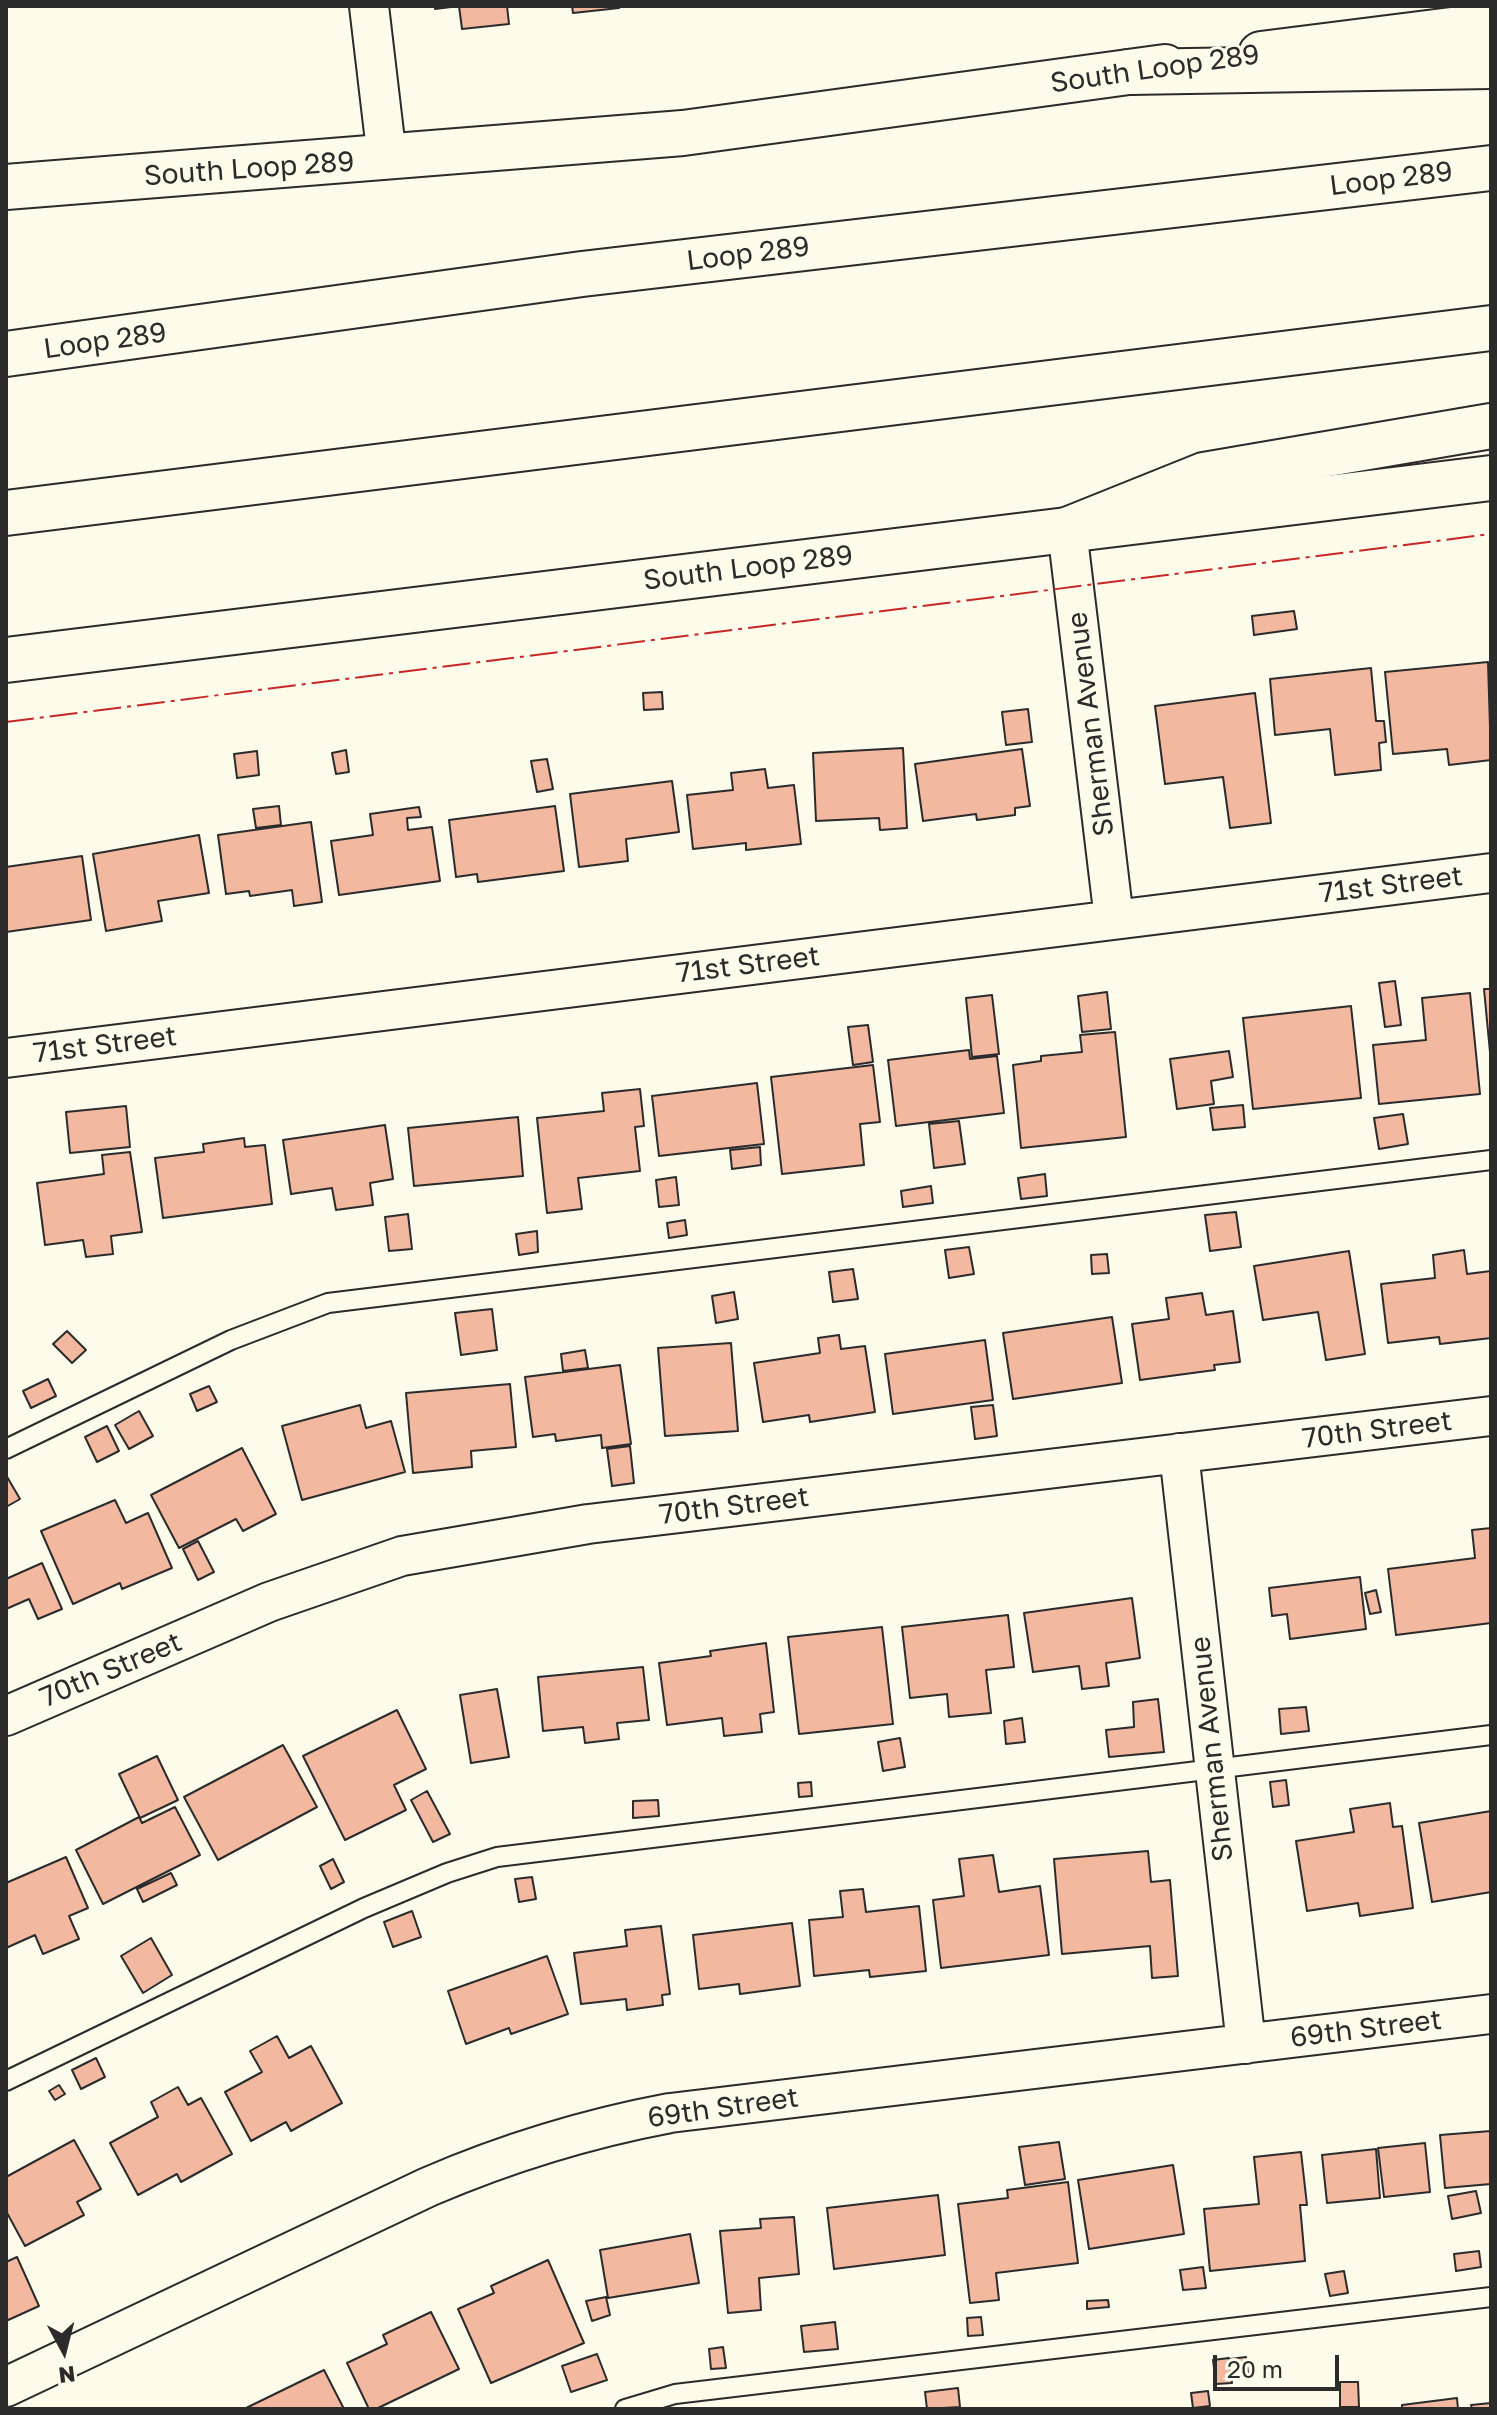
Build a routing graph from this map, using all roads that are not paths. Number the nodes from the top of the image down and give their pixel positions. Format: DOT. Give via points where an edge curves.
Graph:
graph roads {
  1 [pos="369,6"];
  2 [pos="1491,25"];
  3 [pos="1491,66"];
  4 [pos="1129,72"];
  5 [pos="387,158"];
  6 [pos="1491,168"];
  7 [pos="6,187"];
  8 [pos="1491,328"];
  9 [pos="6,354"];
  10 [pos="1491,426"];
  11 [pos="1491,478"];
  12 [pos="6,513"];
  13 [pos="1067,530"];
  14 [pos="6,660"];
  15 [pos="1491,873"];
  16 [pos="1114,919"];
  17 [pos="6,1058"];
  18 [pos="1491,1160"];
  19 [pos="1491,1416"];
  20 [pos="6,1449"];
  21 [pos="1179,1453"];
  22 [pos="6,1716"];
  23 [pos="1491,1735"];
  24 [pos="1215,1769"];
  25 [pos="1491,2014"];
  26 [pos="1246,2044"];
  27 [pos="6,2081"];
  28 [pos="1491,2297"];
  29 [pos="6,2387"];
  30 [pos="625,2409"];
  1 -- 5 [label="street"];
  2 -- 4 [label="main road, South Loop 289"];
  3 -- 4 [label="main road"];
  4 -- 5 [label="main road, South Loop 289" via="683,133"];
  5 -- 7 [label="main road, South Loop 289"];
  6 -- 9 [label="main road, Loop 289" via="582,274"];
  8 -- 12 [label="main road"];
  10 -- 13 [label="main road" via="1204,475"];
  11 -- 13 [label="main road, South Loop 289"];
  13 -- 14 [label="main road, South Loop 289"];
  13 -- 16 [label="street, Sherman Avenue"];
  15 -- 16 [label="street, 71st Street"];
  16 -- 17 [label="street, 71st Street"];
  18 -- 20 [label="lane" via="328,1303 231,1340"];
  19 -- 21 [label="street, 70th Street"];
  21 -- 22 [label="street, 70th Street" via="588,1524 402,1556 269,1602"];
  21 -- 24 [label="street, Sherman Avenue"];
  23 -- 24 [label="lane"];
  24 -- 26 [label="street, Sherman Avenue"];
  24 -- 27 [label="lane" via="497,1857 364,1908"];
  25 -- 26 [label="street, 69th Street"];
  26 -- 29 [label="street, 69th Street" via="685,2111 603,2126 428,2187"];
  28 -- 30 [label="lane" via="675,2394"];
}
